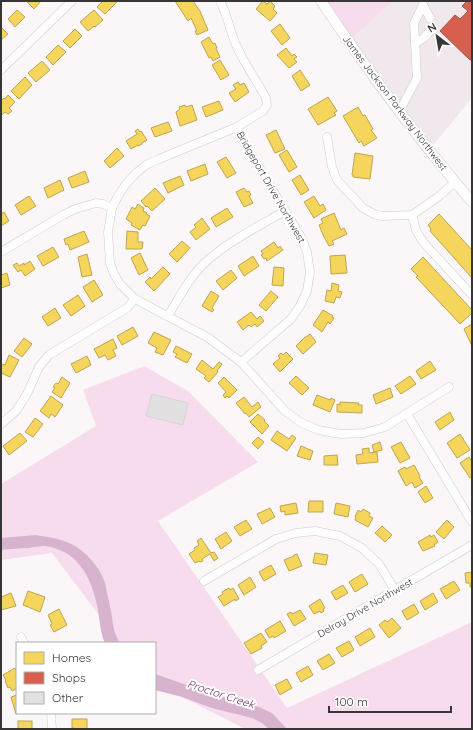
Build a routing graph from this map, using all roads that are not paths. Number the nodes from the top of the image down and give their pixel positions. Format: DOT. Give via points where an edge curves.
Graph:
graph roads {
  1 [pos="72,1"];
  2 [pos="220,1"];
  3 [pos="321,1"];
  4 [pos="430,18"];
  5 [pos="431,30"];
  6 [pos="415,43"];
  7 [pos="1,70"];
  8 [pos="399,112"];
  9 [pos="237,127"];
  10 [pos="327,137"];
  11 [pos="455,182"];
  12 [pos="472,202"];
  13 [pos="112,208"];
  14 [pos="285,210"];
  15 [pos="412,215"];
  16 [pos="1,252"];
  17 [pos="472,295"];
  18 [pos="135,298"];
  19 [pos="168,316"];
  20 [pos="241,362"];
  21 [pos="449,387"];
  22 [pos="407,414"];
  23 [pos="1,424"];
  24 [pos="472,522"];
  25 [pos="472,545"];
  26 [pos="204,581"];
  27 [pos="395,590"];
  28 [pos="258,670"];
  29 [pos="51,714"];
  30 [pos="52,729"];
  1 -- 7 [label="street"];
  2 -- 9 [label="street" via="232,38 266,98 267,105 263,112"];
  3 -- 8 [label="main road, James Jackson Parkway Northwest"];
  4 -- 6 [label="street" via="423,5 414,23"];
  5 -- 6 [label="street"];
  6 -- 8 [label="street" via="417,78"];
  8 -- 11 [label="main road, James Jackson Parkway Northwest"];
  9 -- 13 [label="street" via="146,165 126,184"];
  9 -- 14 [label="street, Bridgeport Drive Northwest"];
  10 -- 15 [label="street" via="337,180 364,208 382,216"];
  11 -- 12 [label="main road, James Jackson Parkway Northwest"];
  11 -- 15 [label="street"];
  13 -- 16 [label="street" via="96,203 75,209"];
  13 -- 18 [label="street" via="108,232 110,263 120,284"];
  14 -- 19 [label="street" via="227,245 209,259 189,282"];
  14 -- 20 [label="street, Bridgeport Drive Northwest" via="307,252 310,272 307,291 291,319"];
  15 -- 17 [label="street" via="423,242"];
  18 -- 19 [label="street"];
  18 -- 23 [label="street" via="126,308 50,355 39,367 16,411"];
  19 -- 20 [label="street" via="207,337"];
  20 -- 22 [label="street" via="284,410 300,422 318,430 341,434 364,433 385,427"];
  21 -- 22 [label="street"];
  22 -- 24 [label="street"];
  25 -- 27 [label="street, Delray Drive Northwest"];
  26 -- 27 [label="street" via="276,539 296,533 315,532 340,536 362,548 379,564"];
  27 -- 28 [label="street, Delray Drive Northwest"];
  29 -- 30 [label="street"];
}
